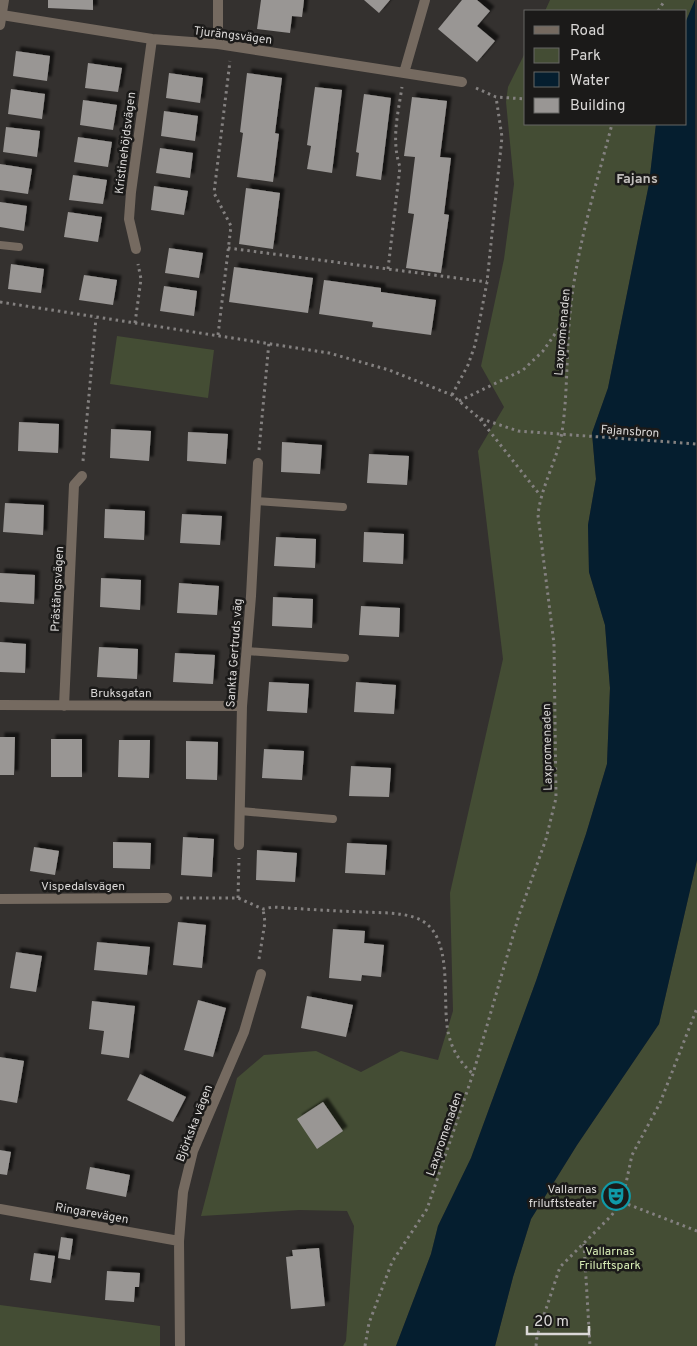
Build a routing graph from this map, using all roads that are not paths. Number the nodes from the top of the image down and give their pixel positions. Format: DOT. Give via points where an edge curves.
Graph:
graph roads {
  1 [pos="4,0"];
  2 [pos="218,0"];
  3 [pos="425,0"];
  4 [pos="1,20"];
  5 [pos="152,40"];
  6 [pos="218,44"];
  7 [pos="404,74"];
  8 [pos="462,82"];
  9 [pos="0,245"];
  10 [pos="19,247"];
  11 [pos="136,249"];
  12 [pos="258,463"];
  13 [pos="82,476"];
  14 [pos="256,501"];
  15 [pos="343,508"];
  16 [pos="247,651"];
  17 [pos="344,658"];
  18 [pos="0,706"];
  19 [pos="64,706"];
  20 [pos="242,706"];
  21 [pos="240,810"];
  22 [pos="333,818"];
  23 [pos="239,845"];
  24 [pos="167,898"];
  25 [pos="0,899"];
  26 [pos="261,974"];
  27 [pos="0,1209"];
  28 [pos="179,1242"];
  29 [pos="180,1346"];
  1 -- 4 [label="street"];
  2 -- 6 [label="street"];
  3 -- 7 [label="street"];
  4 -- 5 [label="street, Tjurängsvägen"];
  5 -- 6 [label="street, Tjurängsvägen"];
  5 -- 11 [label="street, Kristinehöjdsvägen" via="131,192 129,219"];
  6 -- 7 [label="street, Tjurängsvägen"];
  7 -- 8 [label="street, Tjurängsvägen"];
  9 -- 10 [label="lane"];
  12 -- 14 [label="street, Sankta Gertruds väg"];
  13 -- 19 [label="street, Prästängsvägen" via="74,485"];
  14 -- 15 [label="lane"];
  14 -- 16 [label="street, Sankta Gertruds väg"];
  16 -- 17 [label="lane"];
  16 -- 20 [label="street, Sankta Gertruds väg"];
  18 -- 19 [label="street, Bruksgatan"];
  19 -- 20 [label="street, Bruksgatan"];
  20 -- 21 [label="street, Sankta Gertruds väg"];
  21 -- 22 [label="lane"];
  21 -- 23 [label="street, Sankta Gertruds väg"];
  24 -- 25 [label="street, Vispedalsvägen"];
  26 -- 28 [label="street, Björkska vägen" via="244,1032 194,1151 183,1192"];
  27 -- 28 [label="street, Ringarevägen"];
  28 -- 29 [label="street, Björkska vägen"];
}
